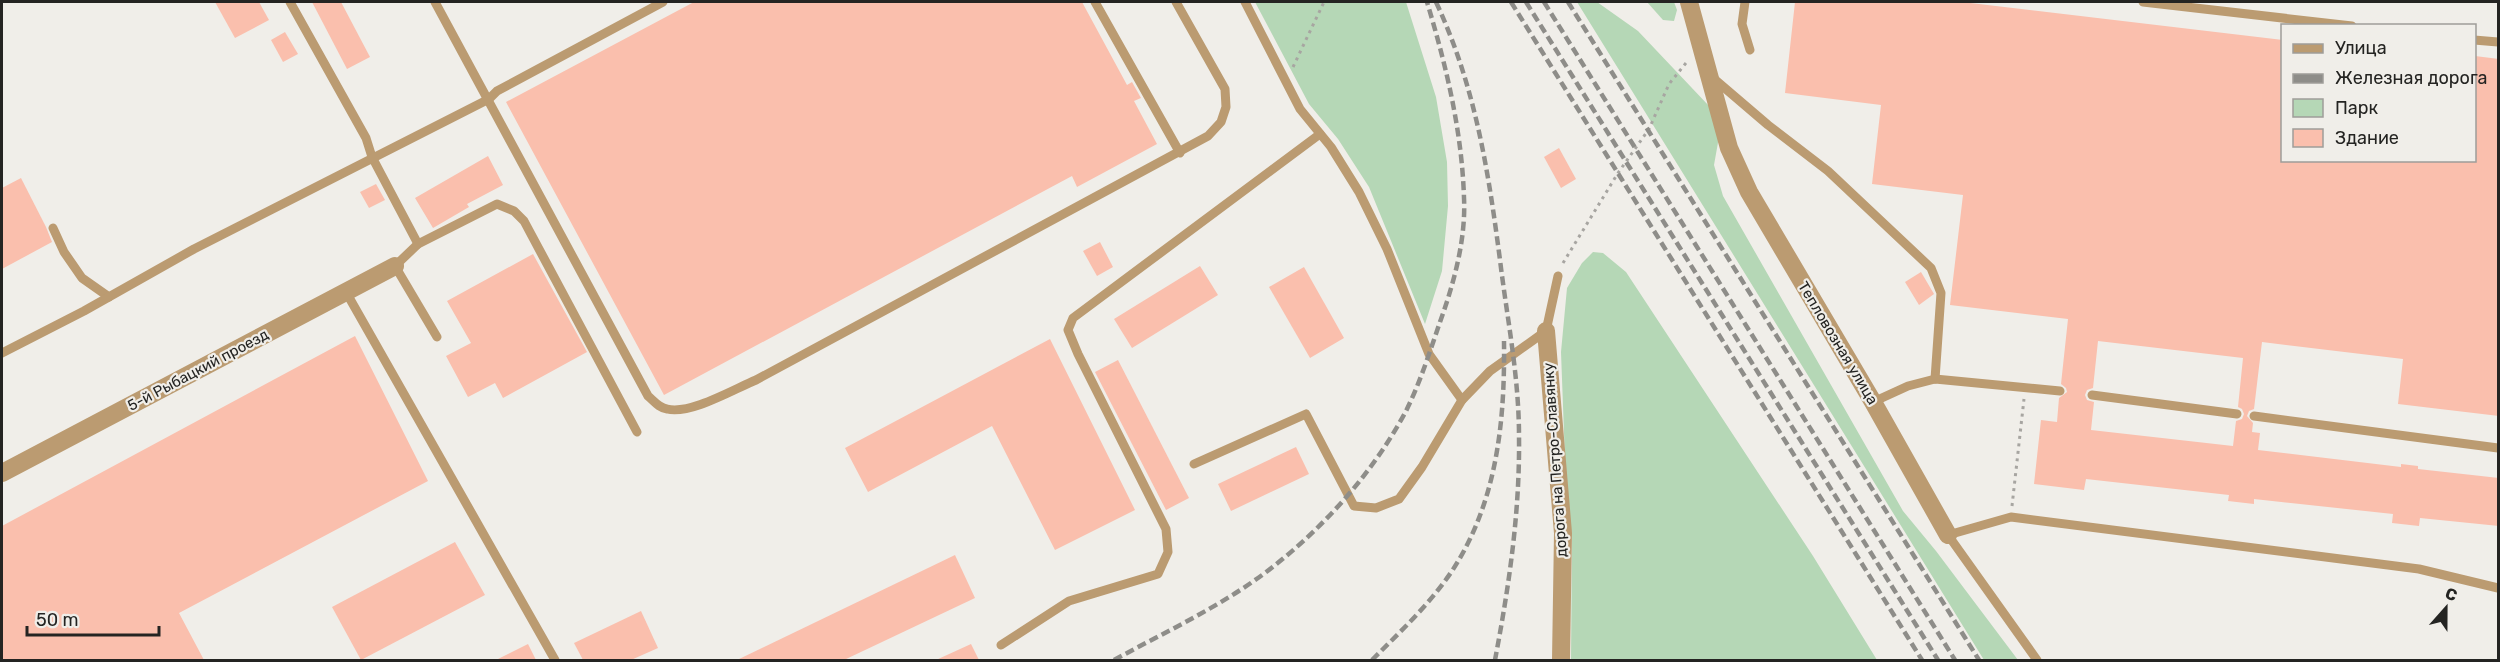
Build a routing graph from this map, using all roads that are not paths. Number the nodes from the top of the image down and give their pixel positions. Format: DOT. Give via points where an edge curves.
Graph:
graph roads {
  1 [pos="290,2"];
  2 [pos="435,2"];
  3 [pos="663,2"];
  4 [pos="1095,2"];
  5 [pos="1176,2"];
  6 [pos="1245,2"];
  7 [pos="1689,2"];
  8 [pos="1746,2"];
  9 [pos="2143,2"];
  10 [pos="2335,24"];
  11 [pos="2476,39"];
  12 [pos="2499,42"];
  13 [pos="1750,50"];
  14 [pos="1709,75"];
  15 [pos="489,99"];
  16 [pos="1320,134"];
  17 [pos="1180,153"];
  18 [pos="372,157"];
  19 [pos="53,228"];
  20 [pos="418,244"];
  21 [pos="395,266"];
  22 [pos="1558,276"];
  23 [pos="346,292"];
  24 [pos="109,297"];
  25 [pos="1546,331"];
  26 [pos="437,337"];
  27 [pos="2,353"];
  28 [pos="1935,379"];
  29 [pos="2060,391"];
  30 [pos="2092,395"];
  31 [pos="1462,400"];
  32 [pos="1873,402"];
  33 [pos="2237,414"];
  34 [pos="2254,416"];
  35 [pos="638,432"];
  36 [pos="2499,448"];
  37 [pos="1194,464"];
  38 [pos="2,473"];
  39 [pos="1948,535"];
  40 [pos="2499,588"];
  41 [pos="1001,645"];
  42 [pos="555,660"];
  43 [pos="1561,660"];
  44 [pos="2037,660"];
  1 -- 18 [label="lane" via="366,138"];
  2 -- 15 [label="lane"];
  3 -- 15 [label="lane" via="497,91"];
  4 -- 17 [label="lane"];
  5 -- 17 [label="lane" via="1225,89 1226,107 1221,122 1208,136"];
  6 -- 16 [label="lane" via="1300,109"];
  7 -- 14 [label="street, Тепловозная улица"];
  8 -- 13 [label="lane" via="1742,24"];
  9 -- 10 [label="lane"];
  11 -- 12 [label="lane"];
  14 -- 28 [label="lane" via="1828,171 1931,268 1941,293"];
  14 -- 32 [label="street, Тепловозная улица" via="1729,148 1749,192"];
  15 -- 17 [label="lane" via="648,396 667,410 701,404 756,380"];
  15 -- 18 [label="lane"];
  16 -- 31 [label="lane" via="1359,192 1387,249 1429,354"];
  16 -- 41 [label="lane" via="1073,318 1068,330 1166,529 1168,552 1158,573 1069,601"];
  18 -- 20 [label="lane"];
  18 -- 24 [label="lane"];
  19 -- 24 [label="lane" via="82,278"];
  20 -- 21 [label="lane"];
  20 -- 35 [label="lane" via="497,204 514,211 542,251"];
  21 -- 23 [label="street, 5-й Рыбацкий проезд"];
  21 -- 26 [label="lane"];
  22 -- 25 [label="lane"];
  23 -- 38 [label="street, 5-й Рыбацкий проезд"];
  23 -- 42 [label="lane"];
  24 -- 27 [label="lane"];
  25 -- 31 [label="lane" via="1490,371"];
  25 -- 43 [label="street, дорога на Петро-Славянку" via="1563,533"];
  28 -- 29 [label="lane"];
  28 -- 32 [label="lane"];
  30 -- 33 [label="lane"];
  31 -- 37 [label="lane" via="1399,499 1376,508 1354,506 1306,414"];
  32 -- 39 [label="street, Тепловозная улица"];
  34 -- 36 [label="lane"];
  39 -- 40 [label="lane" via="2011,517 2418,569"];
  39 -- 44 [label="lane, Тепловозная улица"];
}
